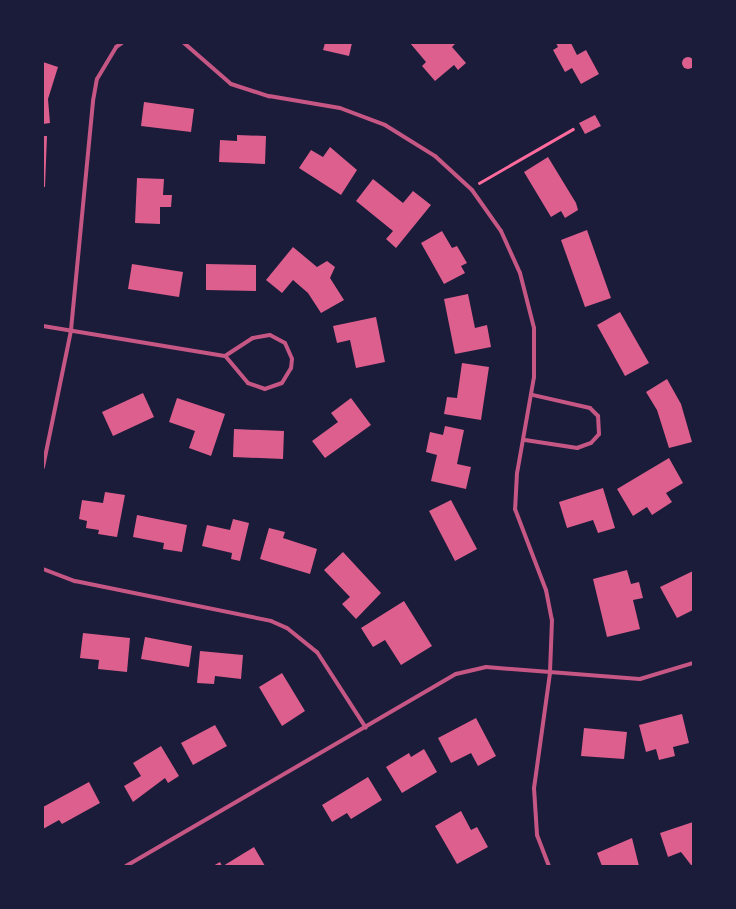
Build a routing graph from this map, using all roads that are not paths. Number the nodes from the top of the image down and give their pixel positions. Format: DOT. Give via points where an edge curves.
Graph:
graph roads {
  1 [pos="122,43"];
  2 [pos="184,43"];
  3 [pos="43,326"];
  4 [pos="71,330"];
  5 [pos="224,356"];
  6 [pos="533,395"];
  7 [pos="525,440"];
  8 [pos="43,467"];
  9 [pos="43,569"];
  10 [pos="693,663"];
  11 [pos="550,673"];
  12 [pos="366,728"];
  13 [pos="126,866"];
  14 [pos="549,866"];
  1 -- 4 [label="street" via="116,47 97,79 93,101"];
  2 -- 6 [label="street" via="231,84 269,96 340,108 385,125 435,156 470,188 501,231 520,273 534,328"];
  3 -- 4 [label="street"];
  4 -- 5 [label="street"];
  4 -- 8 [label="street"];
  5 -- 5 [label="street" via="253,338 270,335 285,343 290,350 291,368 282,383 265,389 248,382"];
  6 -- 7 [label="street"];
  6 -- 7 [label="street" via="590,408 598,416 599,434 591,443 577,448"];
  7 -- 11 [label="street" via="516,473 515,509 546,590 552,620"];
  9 -- 12 [label="street" via="75,581 271,621 287,628 317,652"];
  10 -- 11 [label="street" via="640,679"];
  11 -- 12 [label="street" via="486,667 468,670"];
  11 -- 14 [label="street" via="534,788 537,835"];
  12 -- 13 [label="street"];
}
